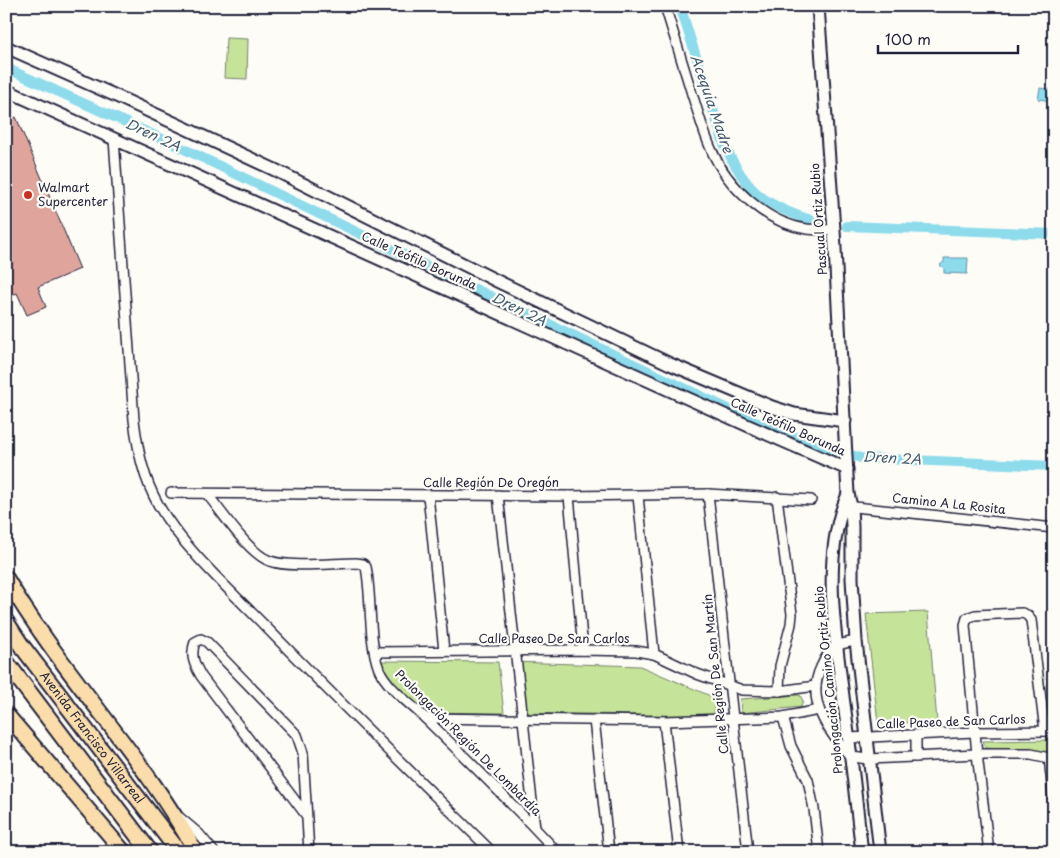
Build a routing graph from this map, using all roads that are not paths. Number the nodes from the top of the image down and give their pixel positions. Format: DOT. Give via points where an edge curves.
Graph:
graph roads {
  1 [pos="665,6"];
  2 [pos="818,6"];
  3 [pos="6,47"];
  4 [pos="6,90"];
  5 [pos="114,138"];
  6 [pos="834,230"];
  7 [pos="845,426"];
  8 [pos="847,463"];
  9 [pos="172,493"];
  10 [pos="207,494"];
  11 [pos="708,494"];
  12 [pos="848,494"];
  13 [pos="428,495"];
  14 [pos="498,495"];
  15 [pos="569,496"];
  16 [pos="638,496"];
  17 [pos="777,497"];
  18 [pos="811,500"];
  19 [pos="847,506"];
  20 [pos="1054,528"];
  21 [pos="6,578"];
  22 [pos="6,622"];
  23 [pos="856,641"];
  24 [pos="837,646"];
  25 [pos="584,650"];
  26 [pos="444,651"];
  27 [pos="516,651"];
  28 [pos="375,652"];
  29 [pos="654,654"];
  30 [pos="6,662"];
  31 [pos="816,686"];
  32 [pos="730,687"];
  33 [pos="779,691"];
  34 [pos="819,710"];
  35 [pos="6,714"];
  36 [pos="783,717"];
  37 [pos="425,718"];
  38 [pos="524,718"];
  39 [pos="733,719"];
  40 [pos="594,720"];
  41 [pos="664,721"];
  42 [pos="1049,731"];
  43 [pos="975,732"];
  44 [pos="916,735"];
  45 [pos="867,737"];
  46 [pos="849,738"];
  47 [pos="977,754"];
  48 [pos="851,757"];
  49 [pos="916,757"];
  50 [pos="1051,758"];
  51 [pos="869,759"];
  52 [pos="1054,804"];
  53 [pos="171,810"];
  54 [pos="306,815"];
  55 [pos="535,828"];
  56 [pos="124,852"];
  57 [pos="150,852"];
  58 [pos="178,852"];
  59 [pos="196,852"];
  60 [pos="214,852"];
  61 [pos="309,852"];
  62 [pos="492,852"];
  63 [pos="557,852"];
  64 [pos="609,852"];
  65 [pos="678,852"];
  66 [pos="748,852"];
  67 [pos="819,852"];
  68 [pos="862,852"];
  69 [pos="880,852"];
  70 [pos="989,852"];
  1 -- 6 [label="street" via="707,139 723,171 752,202 774,218 807,229"];
  2 -- 6 [label="street, Pascual Ortiz Rubio"];
  3 -- 7 [label="street, Calle Teófilo Borunda" via="273,169 670,364 772,407"];
  4 -- 5 [label="street, Calle Teófilo Borunda"];
  5 -- 8 [label="street, Calle Teófilo Borunda" via="750,427"];
  5 -- 62 [label="street" via="134,420 141,464 159,506 217,577"];
  6 -- 7 [label="street, Pascual Ortiz Rubio"];
  7 -- 8 [label="street, Pascual Ortiz Rubio"];
  8 -- 12 [label="street, Pascual Ortiz Rubio"];
  9 -- 10 [label="street, Calle Región De Oregón"];
  10 -- 13 [label="street, Calle Región De Oregón"];
  10 -- 28 [label="street, Prolongación Región De Lombardía" via="245,542 268,560 283,564 363,564 367,571"];
  11 -- 16 [label="street, Calle Región De Oregón"];
  11 -- 17 [label="street, Calle Región De Oregón"];
  11 -- 32 [label="street, Calle Región De San Martín"];
  12 -- 19 [label="street, Prolongación Camino Ortiz Rubio"];
  13 -- 14 [label="street, Calle Región De Oregón"];
  13 -- 26 [label="street"];
  14 -- 15 [label="street, Calle Región De Oregón"];
  14 -- 27 [label="street"];
  15 -- 16 [label="street, Calle Región De Oregón"];
  15 -- 25 [label="street"];
  16 -- 29 [label="street"];
  17 -- 18 [label="street, Calle Región De Oregón"];
  17 -- 33 [label="street" via="792,614 780,666"];
  19 -- 20 [label="street, Camino A La Rosita"];
  19 -- 23 [label="street"];
  19 -- 24 [label="street, Prolongación Camino Ortiz Rubio" via="836,529 832,564"];
  21 -- 53 [label="main road" via="58,656"];
  22 -- 58 [label="highway, Avenida Francisco Villarreal"];
  23 -- 24 [label="street"];
  23 -- 45 [label="street"];
  24 -- 31 [label="street" via="823,662"];
  24 -- 46 [label="street, Prolongación Camino Ortiz Rubio"];
  25 -- 27 [label="street, Calle Paseo De San Carlos"];
  25 -- 29 [label="street, Calle Paseo De San Carlos"];
  26 -- 27 [label="street, Calle Paseo De San Carlos"];
  26 -- 28 [label="street, Calle Paseo De San Carlos"];
  27 -- 38 [label="street"];
  28 -- 37 [label="street, Prolongación Región De Lombardía" via="384,678"];
  29 -- 32 [label="street, Calle Paseo De San Carlos"];
  30 -- 57 [label="highway, Avenida Francisco Villarreal"];
  31 -- 33 [label="street, Calle Paseo De San Carlos"];
  31 -- 34 [label="street"];
  32 -- 33 [label="street, Calle Paseo De San Carlos" via="756,692"];
  32 -- 39 [label="street, Calle Región De San Martín"];
  34 -- 36 [label="street"];
  34 -- 48 [label="street" via="829,732"];
  35 -- 56 [label="main road"];
  36 -- 39 [label="street"];
  36 -- 67 [label="street" via="791,746 812,793"];
  37 -- 38 [label="street"];
  37 -- 55 [label="street, Prolongación Región De Lombardía"];
  38 -- 40 [label="street"];
  38 -- 55 [label="street"];
  39 -- 41 [label="street"];
  39 -- 66 [label="street, Calle Región De San Martín"];
  40 -- 41 [label="street"];
  40 -- 64 [label="street"];
  41 -- 65 [label="street"];
  42 -- 43 [label="street, Calle Paseo de San Carlos"];
  42 -- 43 [label="street" via="1032,624 1022,613 975,615 965,622"];
  43 -- 44 [label="street, Calle Paseo de San Carlos"];
  43 -- 47 [label="street"];
  44 -- 45 [label="street, Calle Paseo de San Carlos"];
  44 -- 49 [label="street"];
  45 -- 46 [label="street, Calle Paseo de San Carlos"];
  45 -- 51 [label="street"];
  46 -- 48 [label="street, Prolongación Camino Ortiz Rubio"];
  47 -- 49 [label="street"];
  47 -- 50 [label="street" via="1031,754"];
  47 -- 70 [label="street"];
  48 -- 51 [label="street"];
  48 -- 68 [label="street, Prolongación Camino Ortiz Rubio"];
  49 -- 51 [label="street"];
  50 -- 52 [label="street"];
  51 -- 69 [label="street"];
  53 -- 59 [label="main road"];
  53 -- 60 [label="street"];
  54 -- 54 [label="street" via="303,753 297,735 207,642 201,639 195,642 192,657 201,676"];
  54 -- 61 [label="street"];
  55 -- 63 [label="street, Prolongación Región De Lombardía"];
}
